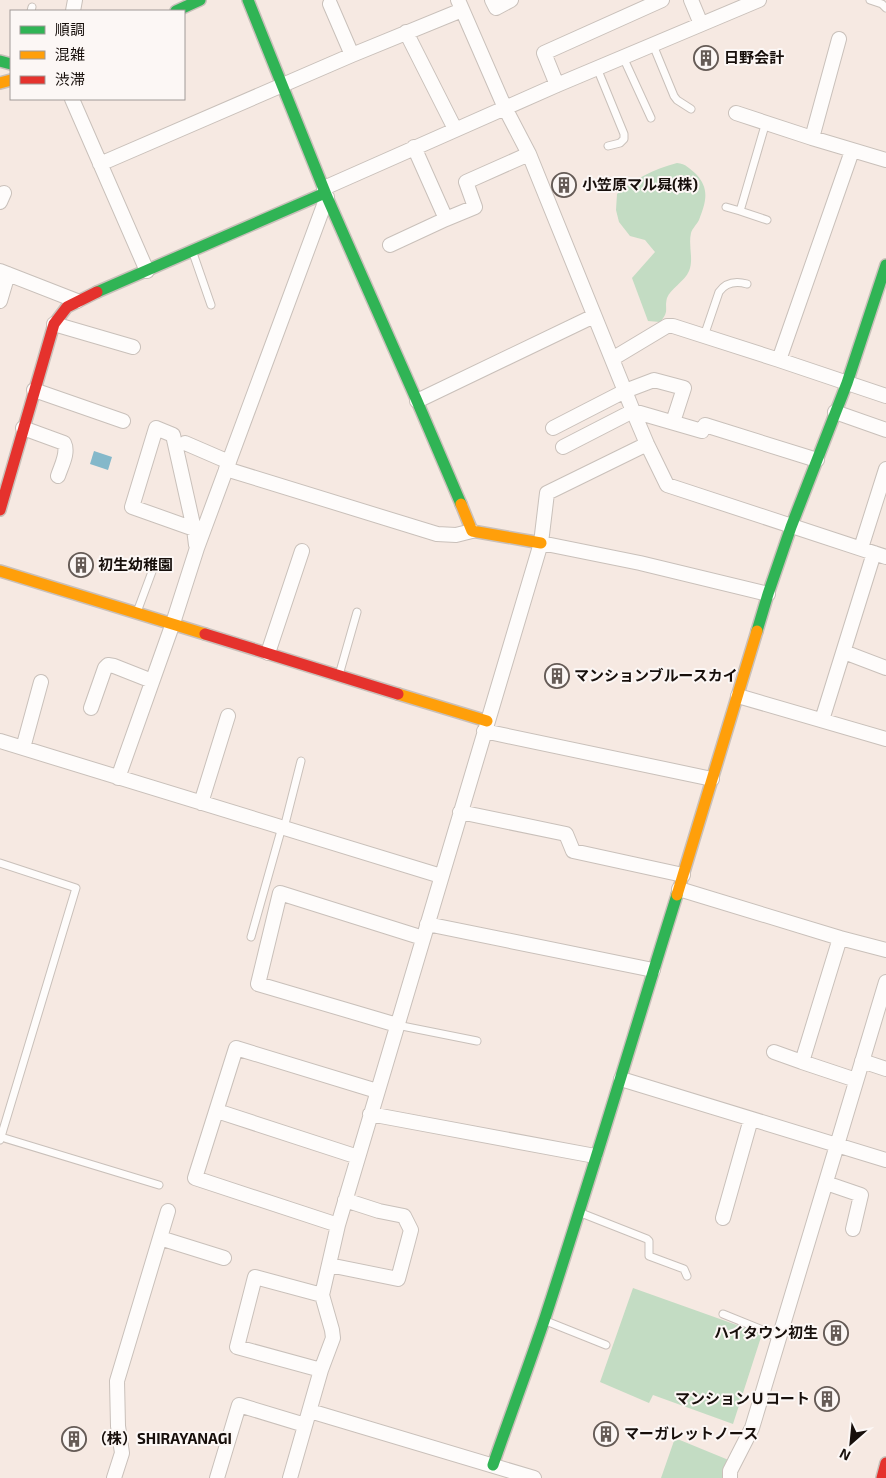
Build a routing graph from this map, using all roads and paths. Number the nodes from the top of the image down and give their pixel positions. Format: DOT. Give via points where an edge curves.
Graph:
graph roads {
  1 [pos="200,0"];
  2 [pos="248,0"];
  3 [pos="492,0"];
  4 [pos="512,0"];
  5 [pos="662,0"];
  6 [pos="691,0"];
  7 [pos="758,0"];
  8 [pos="870,0"];
  9 [pos="459,3"];
  10 [pos="330,4"];
  11 [pos="886,8"];
  12 [pos="178,10"];
  13 [pos="701,24"];
  14 [pos="406,32"];
  15 [pos="840,39"];
  16 [pos="653,45"];
  17 [pos="352,55"];
  18 [pos="623,57"];
  19 [pos="596,68"];
  20 [pos="282,85"];
  21 [pos="557,85"];
  22 [pos="72,100"];
  23 [pos="505,108"];
  24 [pos="690,109"];
  25 [pos="736,113"];
  26 [pos="651,118"];
  27 [pos="766,122"];
  28 [pos="455,129"];
  29 [pos="812,138"];
  30 [pos="608,146"];
  31 [pos="414,147"];
  32 [pos="852,151"];
  33 [pos="529,154"];
  34 [pos="886,160"];
  35 [pos="100,164"];
  36 [pos="325,193"];
  37 [pos="726,207"];
  38 [pos="740,211"];
  39 [pos="446,219"];
  40 [pos="767,220"];
  41 [pos="390,245"];
  42 [pos="192,251"];
  43 [pos="886,265"];
  44 [pos="147,271"];
  45 [pos="4,273"];
  46 [pos="747,284"];
  47 [pos="0,301"];
  48 [pos="77,301"];
  49 [pos="211,305"];
  50 [pos="594,316"];
  51 [pos="54,324"];
  52 [pos="704,336"];
  53 [pos="133,347"];
  54 [pos="612,358"];
  55 [pos="779,360"];
  56 [pos="846,383"];
  57 [pos="34,390"];
  58 [pos="625,391"];
  59 [pos="886,396"];
  60 [pos="417,401"];
  61 [pos="633,411"];
  62 [pos="835,412"];
  63 [pos="124,421"];
  64 [pos="673,422"];
  65 [pos="23,428"];
  66 [pos="554,428"];
  67 [pos="886,430"];
  68 [pos="185,443"];
  69 [pos="647,444"];
  70 [pos="563,447"];
  71 [pos="817,460"];
  72 [pos="227,465"];
  73 [pos="886,470"];
  74 [pos="58,476"];
  75 [pos="0,510"];
  76 [pos="793,525"];
  77 [pos="194,528"];
  78 [pos="472,531"];
  79 [pos="541,543"];
  80 [pos="197,548"];
  81 [pos="302,551"];
  82 [pos="874,553"];
  83 [pos="153,569"];
  84 [pos="0,571"];
  85 [pos="768,594"];
  86 [pos="137,612"];
  87 [pos="358,612"];
  88 [pos="173,623"];
  89 [pos="844,652"];
  90 [pos="268,653"];
  91 [pos="886,668"];
  92 [pos="339,675"];
  93 [pos="152,681"];
  94 [pos="41,682"];
  95 [pos="738,696"];
  96 [pos="91,708"];
  97 [pos="228,716"];
  98 [pos="822,720"];
  99 [pos="486,726"];
  100 [pos="885,734"];
  101 [pos="0,741"];
  102 [pos="23,748"];
  103 [pos="301,761"];
  104 [pos="118,778"];
  105 [pos="712,779"];
  106 [pos="201,803"];
  107 [pos="460,812"];
  108 [pos="283,828"];
  109 [pos="0,863"];
  110 [pos="683,875"];
  111 [pos="441,876"];
  112 [pos="679,889"];
  113 [pos="427,924"];
  114 [pos="251,937"];
  115 [pos="423,938"];
  116 [pos="840,938"];
  117 [pos="886,950"];
  118 [pos="653,970"];
  119 [pos="886,982"];
  120 [pos="397,1026"];
  121 [pos="477,1041"];
  122 [pos="774,1052"];
  123 [pos="862,1061"];
  124 [pos="802,1062"];
  125 [pos="886,1069"];
  126 [pos="621,1078"];
  127 [pos="856,1080"];
  128 [pos="378,1091"];
  129 [pos="216,1110"];
  130 [pos="370,1114"];
  131 [pos="751,1119"];
  132 [pos="0,1138"];
  133 [pos="837,1145"];
  134 [pos="595,1156"];
  135 [pos="358,1157"];
  136 [pos="886,1160"];
  137 [pos="826,1183"];
  138 [pos="159,1185"];
  139 [pos="345,1200"];
  140 [pos="168,1211"];
  141 [pos="579,1212"];
  142 [pos="723,1218"];
  143 [pos="338,1225"];
  144 [pos="853,1229"];
  145 [pos="160,1238"];
  146 [pos="224,1258"];
  147 [pos="328,1266"];
  148 [pos="687,1276"];
  149 [pos="322,1295"];
  150 [pos="723,1314"];
  151 [pos="544,1320"];
  152 [pos="779,1339"];
  153 [pos="606,1345"];
  154 [pos="321,1370"];
  155 [pos="310,1411"];
  156 [pos="305,1425"];
  157 [pos="886,1463"];
  158 [pos="495,1470"];
  159 [pos="114,1478"];
  160 [pos="217,1478"];
  161 [pos="290,1478"];
  162 [pos="534,1478"];
  163 [pos="730,1478"];
  164 [pos="882,1478"];
  1 -- 12 [label="street"];
  2 -- 20 [label="street"];
  3 -- 4 [label="street" via="496,8"];
  5 -- 21 [label="street" via="544,53"];
  6 -- 13 [label="street"];
  7 -- 13 [label="street"];
  8 -- 11 [label="lane"];
  9 -- 14 [label="street"];
  9 -- 23 [label="street"];
  10 -- 17 [label="street"];
  13 -- 16 [label="street"];
  14 -- 17 [label="street"];
  14 -- 28 [label="street"];
  15 -- 29 [label="street"];
  16 -- 18 [label="street"];
  16 -- 24 [label="lane" via="674,96"];
  17 -- 20 [label="street"];
  18 -- 19 [label="street"];
  18 -- 26 [label="lane"];
  19 -- 21 [label="street"];
  19 -- 30 [label="lane" via="624,134 620,143"];
  20 -- 35 [label="street"];
  20 -- 36 [label="street"];
  21 -- 23 [label="street"];
  22 -- 35 [label="street"];
  23 -- 28 [label="street"];
  23 -- 33 [label="street"];
  25 -- 27 [label="street"];
  27 -- 29 [label="street"];
  27 -- 38 [label="lane"];
  28 -- 31 [label="street"];
  29 -- 32 [label="street"];
  31 -- 36 [label="street"];
  31 -- 39 [label="street"];
  32 -- 34 [label="street"];
  32 -- 55 [label="street"];
  33 -- 39 [label="street" via="466,182 475,207"];
  33 -- 50 [label="street"];
  35 -- 44 [label="street"];
  36 -- 42 [label="street"];
  36 -- 60 [label="street"];
  36 -- 72 [label="street"];
  37 -- 38 [label="lane"];
  38 -- 40 [label="lane"];
  39 -- 41 [label="street"];
  42 -- 44 [label="street"];
  42 -- 49 [label="lane"];
  43 -- 56 [label="street"];
  44 -- 48 [label="street"];
  45 -- 47 [label="street"];
  45 -- 48 [label="street"];
  46 -- 52 [label="lane" via="732,282 722,287"];
  48 -- 51 [label="street" via="67,307"];
  50 -- 54 [label="street"];
  50 -- 60 [label="street"];
  51 -- 53 [label="street"];
  51 -- 57 [label="street"];
  52 -- 54 [label="street" via="667,326"];
  52 -- 55 [label="street"];
  54 -- 58 [label="street"];
  55 -- 56 [label="street"];
  56 -- 59 [label="street"];
  56 -- 62 [label="street"];
  57 -- 63 [label="street"];
  57 -- 65 [label="street"];
  58 -- 61 [label="street"];
  58 -- 64 [label="street" via="654,380 684,388"];
  58 -- 66 [label="street"];
  60 -- 78 [label="street"];
  61 -- 64 [label="street"];
  61 -- 69 [label="street"];
  61 -- 70 [label="street"];
  62 -- 67 [label="street"];
  62 -- 71 [label="street"];
  64 -- 71 [label="street" via="702,432 705,425"];
  65 -- 74 [label="street" via="66,445"];
  65 -- 75 [label="street"];
  68 -- 72 [label="street"];
  69 -- 76 [label="street" via="667,484"];
  69 -- 79 [label="street" via="547,493"];
  71 -- 76 [label="street"];
  72 -- 78 [label="street" via="437,534 456,535"];
  72 -- 80 [label="street"];
  73 -- 82 [label="street"];
  76 -- 82 [label="street"];
  76 -- 85 [label="street"];
  77 -- 77 [label="street" via="173,435 156,428 132,507"];
  77 -- 80 [label="street"];
  78 -- 79 [label="street"];
  79 -- 85 [label="street"];
  79 -- 99 [label="street"];
  80 -- 88 [label="street"];
  81 -- 90 [label="street"];
  82 -- 89 [label="street"];
  83 -- 86 [label="lane"];
  84 -- 86 [label="street"];
  85 -- 95 [label="street"];
  86 -- 88 [label="street"];
  87 -- 92 [label="lane"];
  88 -- 90 [label="street"];
  88 -- 93 [label="street"];
  89 -- 91 [label="street"];
  89 -- 98 [label="street"];
  90 -- 92 [label="street"];
  92 -- 99 [label="street"];
  93 -- 96 [label="street" via="108,665"];
  93 -- 104 [label="street"];
  94 -- 102 [label="street"];
  95 -- 98 [label="street"];
  95 -- 105 [label="street"];
  97 -- 106 [label="street"];
  98 -- 100 [label="street"];
  99 -- 105 [label="street"];
  99 -- 107 [label="street"];
  101 -- 102 [label="street"];
  102 -- 104 [label="street"];
  103 -- 108 [label="lane"];
  104 -- 106 [label="street"];
  105 -- 110 [label="street"];
  106 -- 108 [label="street"];
  107 -- 110 [label="street" via="566,834 573,851"];
  107 -- 111 [label="street"];
  108 -- 111 [label="street"];
  108 -- 114 [label="lane"];
  109 -- 132 [label="lane" via="76,888"];
  110 -- 112 [label="street"];
  111 -- 113 [label="street"];
  112 -- 116 [label="street"];
  112 -- 118 [label="street"];
  113 -- 115 [label="street"];
  113 -- 118 [label="street"];
  115 -- 120 [label="street"];
  115 -- 120 [label="street" via="280,893 258,984"];
  116 -- 117 [label="street"];
  116 -- 124 [label="street"];
  118 -- 126 [label="street"];
  119 -- 123 [label="street"];
  120 -- 121 [label="lane"];
  120 -- 128 [label="street"];
  122 -- 124 [label="street"];
  123 -- 125 [label="street"];
  123 -- 127 [label="street"];
  124 -- 127 [label="street"];
  126 -- 131 [label="street"];
  126 -- 134 [label="street"];
  127 -- 133 [label="street"];
  128 -- 129 [label="street" via="236,1048"];
  128 -- 130 [label="street"];
  129 -- 135 [label="street"];
  129 -- 143 [label="street" via="196,1178"];
  130 -- 134 [label="street"];
  130 -- 135 [label="street"];
  131 -- 133 [label="street"];
  131 -- 142 [label="street"];
  132 -- 138 [label="lane"];
  133 -- 136 [label="street"];
  133 -- 137 [label="street"];
  134 -- 141 [label="street"];
  135 -- 139 [label="street"];
  137 -- 144 [label="street" via="862,1195"];
  137 -- 152 [label="street"];
  139 -- 143 [label="street"];
  139 -- 147 [label="street" via="404,1216 411,1230 398,1279"];
  140 -- 145 [label="street"];
  141 -- 148 [label="lane" via="647,1239 649,1256 684,1269"];
  141 -- 151 [label="street"];
  143 -- 147 [label="street"];
  145 -- 146 [label="street"];
  145 -- 159 [label="street" via="117,1381 122,1453"];
  147 -- 149 [label="street"];
  149 -- 154 [label="street" via="333,1338"];
  149 -- 154 [label="street" via="255,1277 237,1347"];
  150 -- 152 [label="lane"];
  151 -- 153 [label="lane"];
  151 -- 158 [label="street"];
  152 -- 163 [label="street" via="752,1428 730,1471"];
  154 -- 155 [label="street"];
  155 -- 156 [label="street"];
  155 -- 158 [label="street"];
  156 -- 160 [label="street" via="239,1405"];
  156 -- 161 [label="street"];
  157 -- 164 [label="street"];
  158 -- 162 [label="street"];
}
